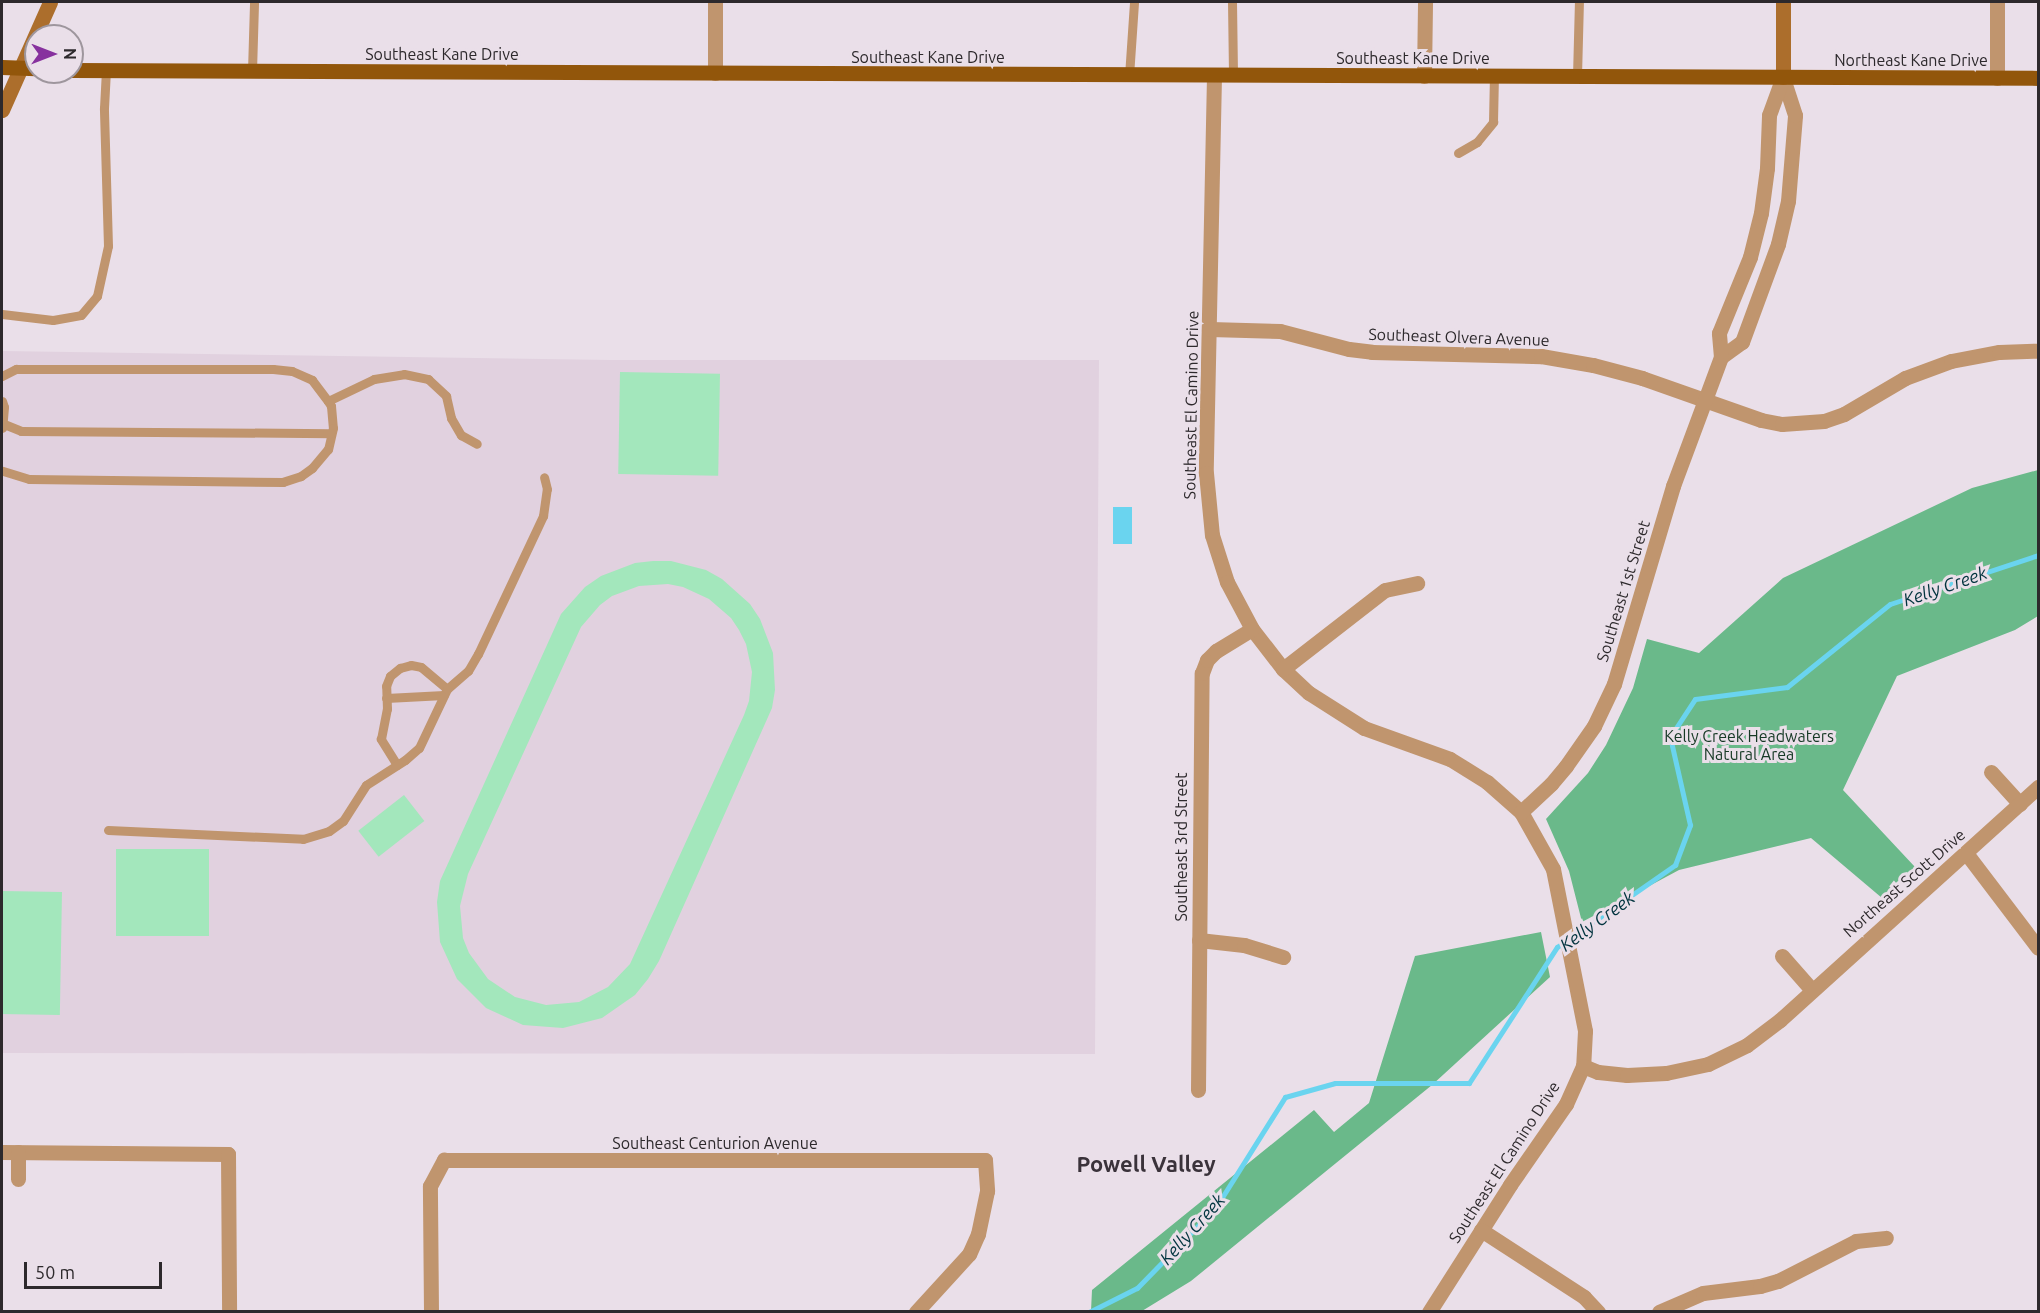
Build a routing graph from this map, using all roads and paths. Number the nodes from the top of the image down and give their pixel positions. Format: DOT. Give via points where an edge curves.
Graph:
graph roads {
  1 [pos="51,2"];
  2 [pos="254,2"];
  3 [pos="715,2"];
  4 [pos="1134,2"];
  5 [pos="1232,2"];
  6 [pos="1425,2"];
  7 [pos="1579,2"];
  8 [pos="1783,2"];
  9 [pos="1997,2"];
  10 [pos="2,67"];
  11 [pos="20,68"];
  12 [pos="24,68"];
  13 [pos="84,70"];
  14 [pos="106,70"];
  15 [pos="252,71"];
  16 [pos="715,73"];
  17 [pos="1129,76"];
  18 [pos="1214,76"];
  19 [pos="1233,76"];
  20 [pos="1424,76"];
  21 [pos="1494,76"];
  22 [pos="1577,76"];
  23 [pos="1783,77"];
  24 [pos="1997,78"];
  25 [pos="2038,78"];
  26 [pos="2,110"];
  27 [pos="1458,153"];
  28 [pos="2,314"];
  29 [pos="1210,329"];
  30 [pos="2036,351"];
  31 [pos="1721,357"];
  32 [pos="2,376"];
  33 [pos="1704,399"];
  34 [pos="328,400"];
  35 [pos="2,401"];
  36 [pos="3,426"];
  37 [pos="331,433"];
  38 [pos="477,444"];
  39 [pos="2,471"];
  40 [pos="544,477"];
  41 [pos="1417,583"];
  42 [pos="1252,629"];
  43 [pos="1283,669"];
  44 [pos="445,692"];
  45 [pos="386,698"];
  46 [pos="397,765"];
  47 [pos="1990,772"];
  48 [pos="2038,787"];
  49 [pos="2020,804"];
  50 [pos="1521,812"];
  51 [pos="108,830"];
  52 [pos="1966,853"];
  53 [pos="1199,940"];
  54 [pos="2038,948"];
  55 [pos="1782,956"];
  56 [pos="1283,957"];
  57 [pos="1811,990"];
  58 [pos="1583,1066"];
  59 [pos="1198,1090"];
  60 [pos="2,1152"];
  61 [pos="18,1152"];
  62 [pos="18,1179"];
  63 [pos="1481,1230"];
  64 [pos="1886,1238"];
  65 [pos="229,1311"];
  66 [pos="431,1311"];
  67 [pos="916,1311"];
  68 [pos="1429,1311"];
  69 [pos="1598,1311"];
  70 [pos="1659,1311"];
  1 -- 11 [label="main road"];
  2 -- 15 [label="lane"];
  3 -- 16 [label="street"];
  4 -- 17 [label="lane"];
  5 -- 19 [label="lane"];
  6 -- 20 [label="street"];
  7 -- 22 [label="lane"];
  8 -- 23 [label="main road, Southeast 1st Street"];
  9 -- 24 [label="street"];
  10 -- 11 [label="main road"];
  11 -- 12 [label="main road"];
  11 -- 26 [label="main road"];
  13 -- 14 [label="main road, Southeast Kane Drive"];
  14 -- 15 [label="main road, Southeast Kane Drive"];
  14 -- 28 [label="lane" via="108,246 97,296 81,315 53,320"];
  15 -- 16 [label="main road, Southeast Kane Drive"];
  16 -- 17 [label="main road, Southeast Kane Drive"];
  17 -- 18 [label="main road, Southeast Kane Drive"];
  18 -- 19 [label="main road, Southeast Kane Drive"];
  18 -- 29 [label="street, Southeast El Camino Drive"];
  19 -- 20 [label="main road, Southeast Kane Drive"];
  20 -- 21 [label="main road, Southeast Kane Drive"];
  21 -- 22 [label="main road, Southeast Kane Drive"];
  21 -- 27 [label="lane" via="1493,122 1477,142"];
  22 -- 23 [label="main road, Southeast Kane Drive"];
  23 -- 24 [label="main road, Northeast Kane Drive"];
  23 -- 31 [label="street, Southeast 1st Street" via="1768,115 1761,213 1750,257 1719,333"];
  23 -- 31 [label="street, Southeast 1st Street" via="1795,115 1788,201 1778,244 1742,342"];
  24 -- 25 [label="main road, Northeast Kane Drive"];
  29 -- 33 [label="street, Southeast Olvera Avenue" via="1280,331 1372,352 1541,356 1593,365"];
  29 -- 42 [label="street, Southeast El Camino Drive" via="1208,505 1218,558"];
  30 -- 33 [label="street, Southeast Olvera Avenue" via="1999,352 1951,361 1905,378 1844,414 1803,424 1761,420"];
  31 -- 33 [label="street, Southeast 1st Street"];
  32 -- 34 [label="lane" via="16,369 273,369 292,371 312,380"];
  33 -- 50 [label="street, Southeast 1st Street" via="1673,486 1614,684 1594,726 1566,766"];
  34 -- 37 [label="lane"];
  34 -- 38 [label="lane" via="374,380 404,374 428,380 446,396 451,418 461,435"];
  35 -- 36 [label="lane"];
  36 -- 37 [label="lane" via="21,431"];
  37 -- 39 [label="lane" via="328,449 312,468 283,482 29,479"];
  40 -- 44 [label="lane" via="546,503 538,526 478,654 468,671"];
  41 -- 43 [label="street" via="1385,590"];
  42 -- 43 [label="street, Southeast El Camino Drive"];
  42 -- 53 [label="street, Southeast 3rd Street" via="1216,651 1202,673"];
  43 -- 50 [label="street, Southeast El Camino Drive" via="1334,711 1364,728 1450,759 1488,782"];
  44 -- 45 [label="lane"];
  44 -- 45 [label="lane" via="421,667 411,664 390,676"];
  44 -- 46 [label="lane" via="419,748"];
  45 -- 46 [label="lane" via="381,739"];
  46 -- 51 [label="lane" via="366,785 343,821 329,831 303,839"];
  47 -- 49 [label="street"];
  48 -- 49 [label="street, Northeast Scott Drive"];
  49 -- 52 [label="street, Northeast Scott Drive"];
  50 -- 58 [label="street, Southeast El Camino Drive" via="1553,869 1586,1032"];
  52 -- 54 [label="street"];
  52 -- 57 [label="street, Northeast Scott Drive"];
  53 -- 56 [label="street" via="1244,945"];
  53 -- 59 [label="street, Southeast 3rd Street"];
  55 -- 57 [label="street"];
  57 -- 58 [label="street, Northeast Scott Drive" via="1764,1033 1708,1064 1666,1073 1627,1075"];
  58 -- 63 [label="street, Southeast El Camino Drive" via="1566,1104"];
  60 -- 61 [label="street"];
  61 -- 62 [label="street"];
  61 -- 65 [label="street" via="228,1154"];
  63 -- 68 [label="street, Southeast El Camino Drive"];
  63 -- 69 [label="street" via="1584,1297"];
  64 -- 70 [label="street" via="1856,1241 1778,1281 1703,1293"];
  66 -- 67 [label="street, Southeast Centurion Avenue" via="430,1186 444,1160 985,1160 987,1191 978,1234 969,1254"];
}
